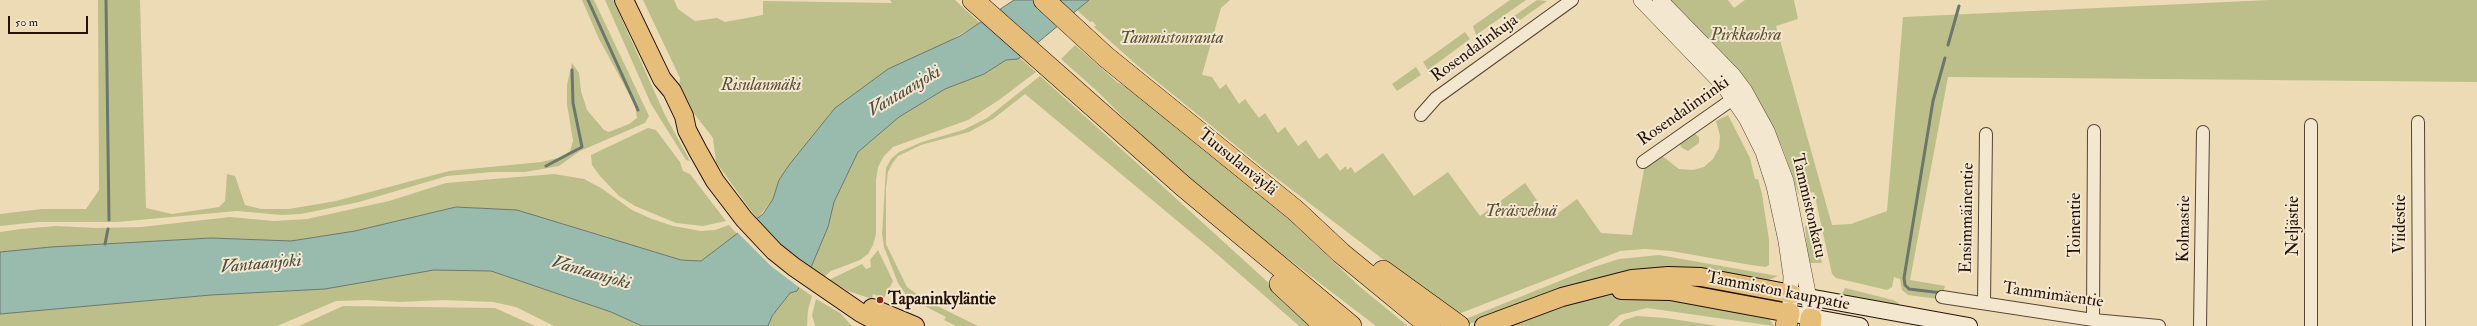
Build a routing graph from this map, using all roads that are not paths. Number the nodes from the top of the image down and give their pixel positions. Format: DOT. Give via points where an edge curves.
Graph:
graph roads {
  1 [pos="624,0"];
  2 [pos="973,0"];
  3 [pos="1044,0"];
  4 [pos="1572,0"];
  5 [pos="1641,0"];
  6 [pos="1660,0"];
  7 [pos="1739,94"];
  8 [pos="1421,115"];
  9 [pos="2418,122"];
  10 [pos="2311,125"];
  11 [pos="2094,131"];
  12 [pos="2204,132"];
  13 [pos="1986,134"];
  14 [pos="1643,162"];
  15 [pos="1183,186"];
  16 [pos="839,297"];
  17 [pos="1942,297"];
  18 [pos="1984,302"];
  19 [pos="1789,311"];
  20 [pos="1810,314"];
  21 [pos="1428,318"];
  22 [pos="2093,320"];
  23 [pos="885,326"];
  24 [pos="915,326"];
  25 [pos="1325,326"];
  26 [pos="1352,326"];
  27 [pos="1459,326"];
  28 [pos="1484,326"];
  29 [pos="1860,326"];
  30 [pos="1969,326"];
  31 [pos="2159,326"];
  32 [pos="2200,326"];
  33 [pos="2311,326"];
  34 [pos="2419,326"];
  1 -- 16 [label="main road" via="662,79 672,90 684,116 687,130 726,196 774,251"];
  2 -- 15 [label="highway"];
  3 -- 21 [label="highway, Tuusulanväylä" via="1106,57 1295,210 1341,253"];
  4 -- 8 [label="street, Rosendalinkuja" via="1436,98"];
  5 -- 7 [label="street, Tammistonkatu" via="1713,72"];
  6 -- 7 [label="street, Tammistonkatu" via="1722,62"];
  7 -- 14 [label="street, Rosendalinrinki"];
  7 -- 19 [label="street, Tammistonkatu" via="1774,186 1786,241"];
  7 -- 20 [label="street, Tammistonkatu" via="1775,148 1786,181"];
  9 -- 34 [label="street, Viidestie"];
  10 -- 33 [label="street, Neljästie"];
  11 -- 22 [label="street, Toinentie"];
  12 -- 32 [label="street, Kolmastie"];
  13 -- 18 [label="street, Ensimmäinentie"];
  15 -- 25 [label="highway" via="1211,222"];
  15 -- 26 [label="highway"];
  16 -- 23 [label="main road"];
  16 -- 24 [label="main road"];
  17 -- 18 [label="street, Tammimäentie"];
  18 -- 22 [label="street, Tammimäentie"];
  19 -- 20 [label="main road, Tammiston kauppatie"];
  19 -- 28 [label="main road, Tammiston kauppatie" via="1670,292 1586,291 1537,305"];
  20 -- 29 [label="main road, Tammiston kauppatie"];
  20 -- 30 [label="main road, Tammiston kauppatie"];
  21 -- 27 [label="highway, Tuusulanväylä"];
  22 -- 31 [label="street, Tammimäentie"];
}
